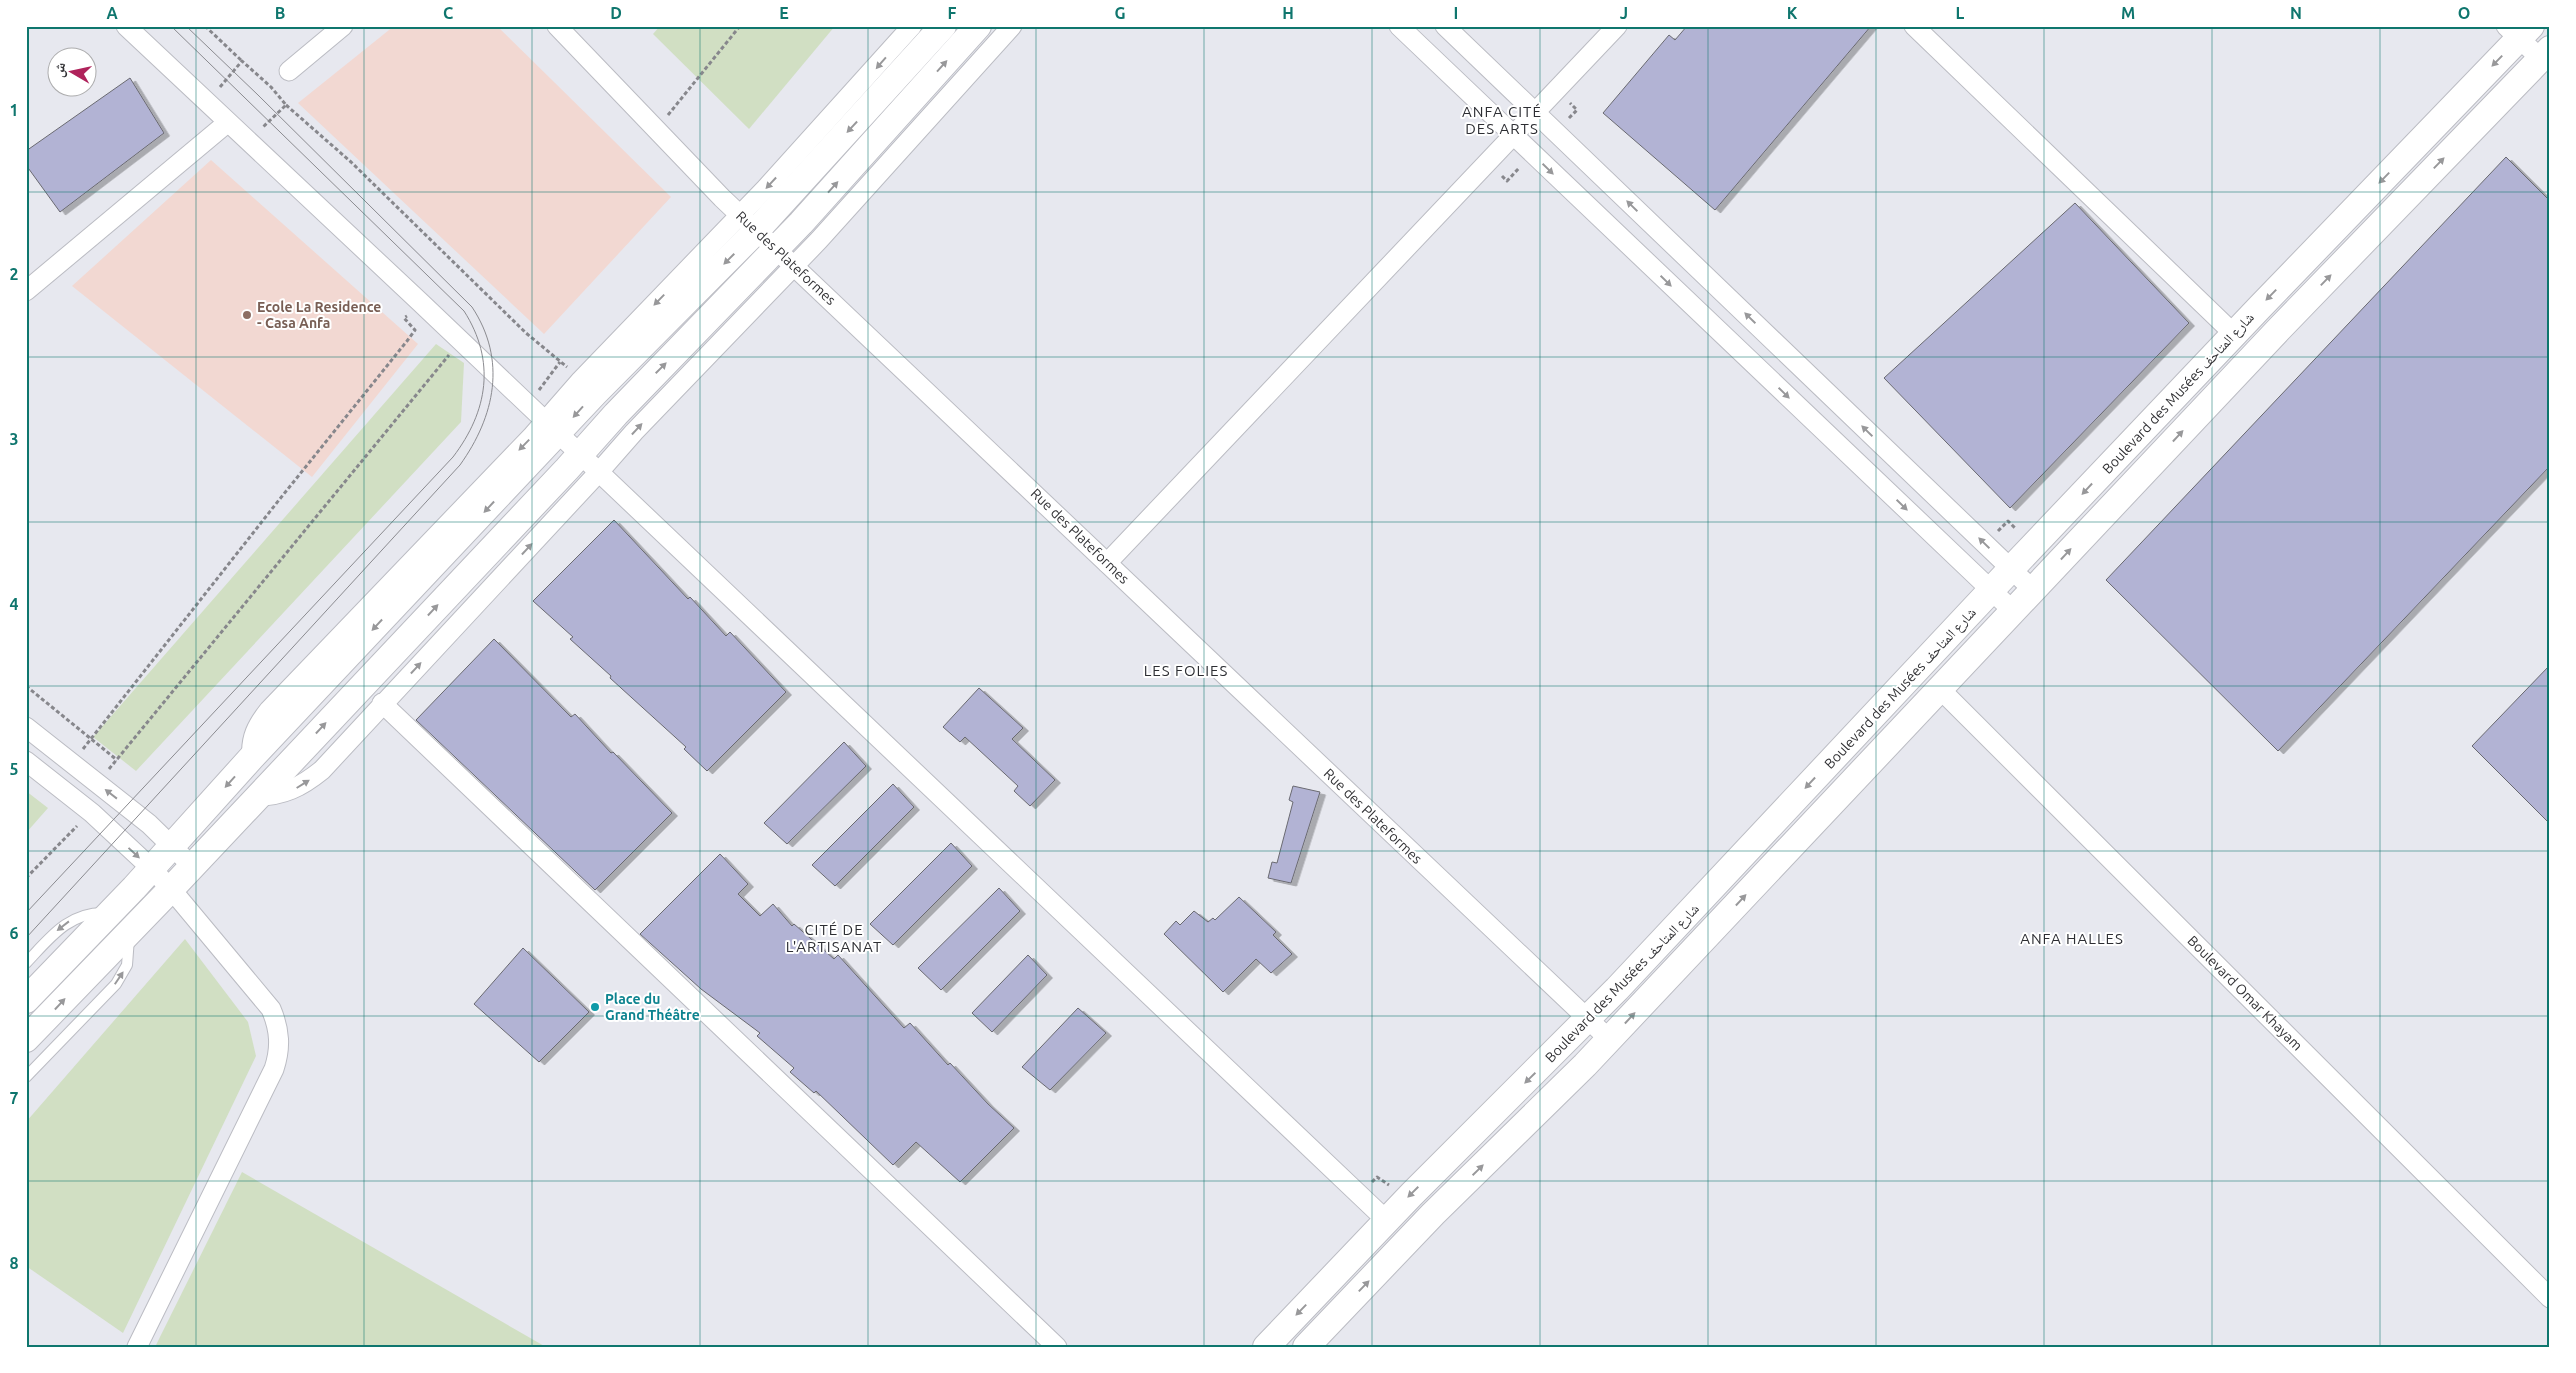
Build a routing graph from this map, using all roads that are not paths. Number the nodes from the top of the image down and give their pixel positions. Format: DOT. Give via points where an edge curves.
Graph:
graph roads {
  1 [pos="126,26"];
  2 [pos="343,26"];
  3 [pos="557,26"];
  4 [pos="912,26"];
  5 [pos="943,26"];
  6 [pos="978,26"];
  7 [pos="1012,26"];
  8 [pos="1399,26"];
  9 [pos="1445,26"];
  10 [pos="1617,26"];
  11 [pos="1914,26"];
  12 [pos="2518,30"];
  13 [pos="2545,54"];
  14 [pos="289,71"];
  15 [pos="1535,112"];
  16 [pos="228,123"];
  17 [pos="1513,135"];
  18 [pos="748,223"];
  19 [pos="786,257"];
  20 [pos="26,291"];
  21 [pos="2234,334"];
  22 [pos="552,427"];
  23 [pos="580,455"];
  24 [pos="598,473"];
  25 [pos="1107,563"];
  26 [pos="2011,568"];
  27 [pos="2032,589"];
  28 [pos="1991,590"];
  29 [pos="2012,610"];
  30 [pos="1940,689"];
  31 [pos="382,703"];
  32 [pos="26,727"];
  33 [pos="26,761"];
  34 [pos="257,796"];
  35 [pos="171,845"];
  36 [pos="192,866"];
  37 [pos="151,868"];
  38 [pos="171,889"];
  39 [pos="108,914"];
  40 [pos="128,932"];
  41 [pos="26,963"];
  42 [pos="26,1000"];
  43 [pos="1588,1020"];
  44 [pos="26,1039"];
  45 [pos="1610,1040"];
  46 [pos="26,1077"];
  47 [pos="1386,1220"];
  48 [pos="2550,1298"];
  49 [pos="137,1347"];
  50 [pos="1057,1347"];
  51 [pos="1266,1347"];
  52 [pos="1306,1347"];
  1 -- 16 [label="street"];
  2 -- 14 [label="street"];
  3 -- 18 [label="street, Rue des Plateformes"];
  4 -- 18 [label="street, one-way"];
  5 -- 18 [label="street, one-way"];
  19 -- 6 [label="street, one-way"];
  7 -- 19 [label="street"];
  8 -- 17 [label="street"];
  9 -- 15 [label="street"];
  10 -- 15 [label="street"];
  11 -- 21 [label="street"];
  12 -- 13 [label="street"];
  12 -- 21 [label="street, Boulevard des Musées شارع المتاحف, one-way"];
  27 -- 13 [label="street, Boulevard des Musées شارع المتاحف, one-way"];
  15 -- 17 [label="street"];
  26 -- 15 [label="street, one-way"];
  16 -- 20 [label="street"];
  16 -- 22 [label="street"];
  17 -- 25 [label="street"];
  17 -- 28 [label="street, one-way"];
  18 -- 19 [label="street, Rue des Plateformes"];
  18 -- 22 [label="street, one-way" via="595,393"];
  18 -- 22 [label="street, one-way" via="581,380"];
  23 -- 19 [label="street, one-way" via="616,414"];
  24 -- 19 [label="street, one-way"];
  19 -- 25 [label="street, Rue des Plateformes"];
  21 -- 26 [label="street, Boulevard des Musées شارع المتاحف, one-way"];
  22 -- 23 [label="street"];
  22 -- 35 [label="street, one-way"];
  23 -- 24 [label="street"];
  34 -- 23 [label="street, one-way"];
  31 -- 24 [label="street, one-way"];
  24 -- 47 [label="street"];
  25 -- 43 [label="street, Rue des Plateformes"];
  26 -- 27 [label="street"];
  26 -- 28 [label="street, Boulevard des Musées شارع المتاحف"];
  27 -- 29 [label="street, Boulevard des Musées شارع المتاحف"];
  28 -- 29 [label="street"];
  28 -- 43 [label="street, Boulevard des Musées شارع المتاحف, one-way"];
  29 -- 30 [label="street, Boulevard des Musées شارع المتاحف"];
  45 -- 30 [label="street, Boulevard des Musées شارع المتاحف, one-way"];
  30 -- 48 [label="street, Boulevard Omar Khayam"];
  34 -- 31 [label="street, one-way" via="281,794 304,784 322,770"];
  31 -- 50 [label="street"];
  35 -- 32 [label="street, one-way"];
  33 -- 37 [label="street, one-way" via="92,813"];
  34 -- 36 [label="street"];
  35 -- 36 [label="street"];
  35 -- 37 [label="street"];
  36 -- 38 [label="street"];
  37 -- 38 [label="street"];
  37 -- 39 [label="street"];
  38 -- 40 [label="street"];
  38 -- 49 [label="street" via="272,1009 279,1045 272,1075"];
  39 -- 41 [label="lane, one-way" via="86,914 66,923"];
  39 -- 42 [label="street"];
  44 -- 40 [label="street, one-way"];
  46 -- 40 [label="lane, one-way" via="122,975 129,954"];
  43 -- 45 [label="street, Rue des Plateformes"];
  43 -- 47 [label="street, Boulevard des Musées شارع المتاحف, one-way"];
  52 -- 45 [label="street, Boulevard des Musées شارع المتاحف, one-way" via="1433,1214"];
  47 -- 51 [label="street, Boulevard des Musées شارع المتاحف, one-way"];
}
